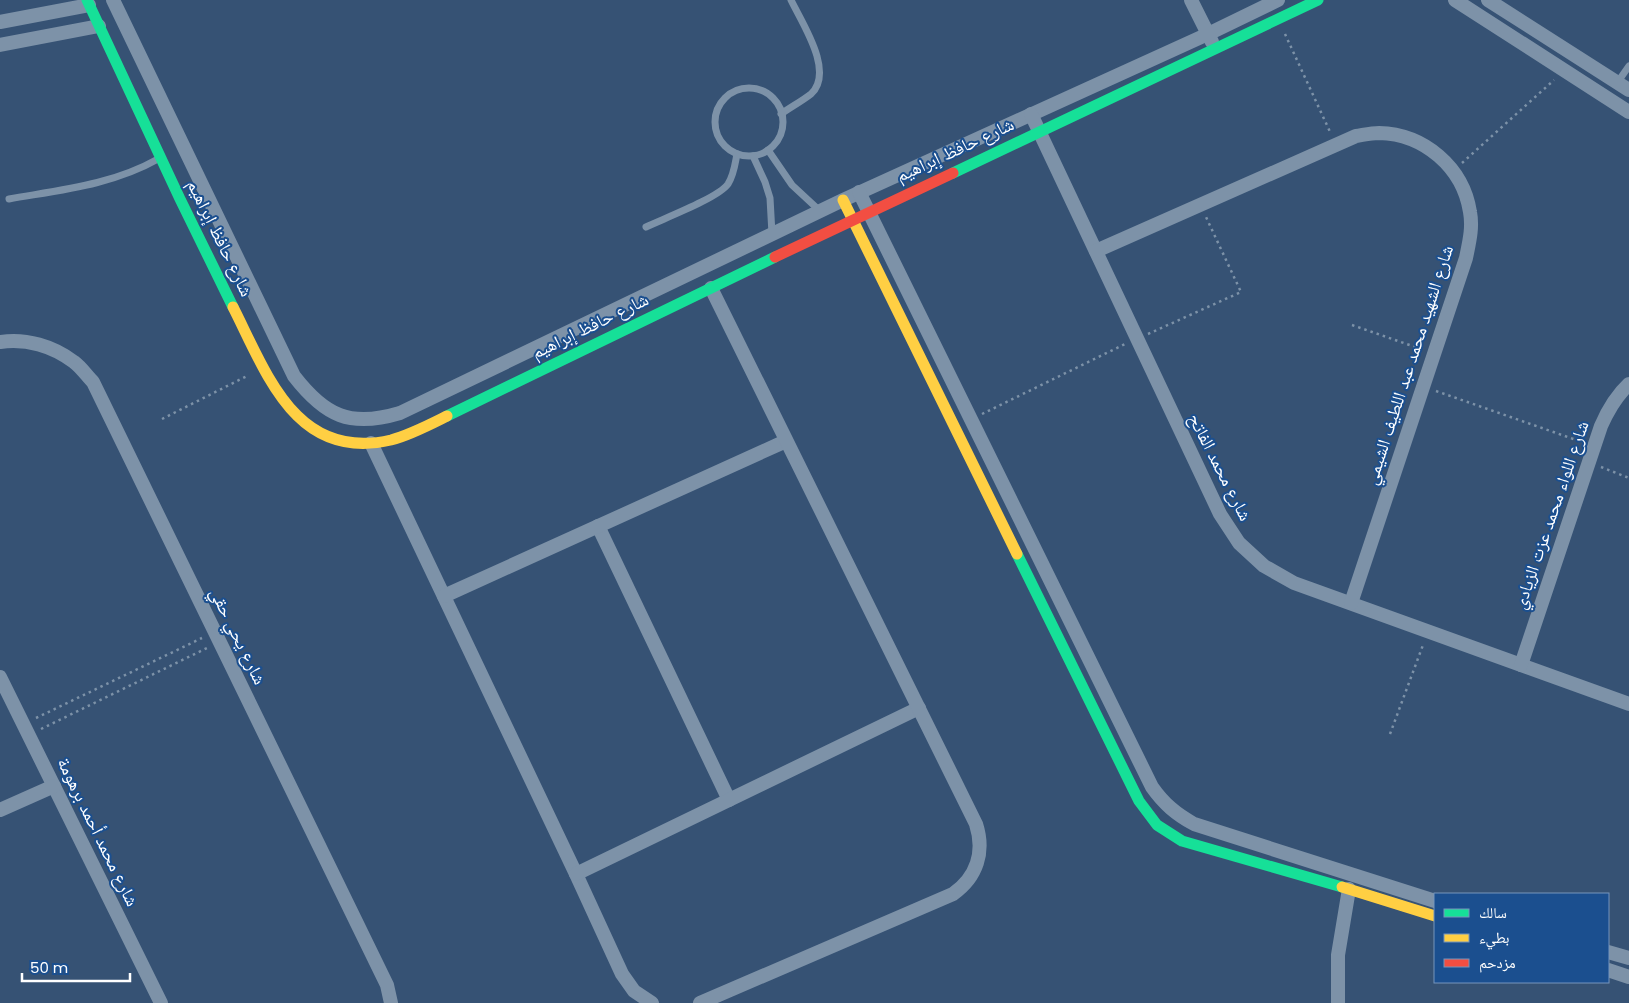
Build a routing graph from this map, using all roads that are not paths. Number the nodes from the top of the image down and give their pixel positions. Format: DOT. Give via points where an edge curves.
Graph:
graph roads {
  1 [pos="113,0"];
  2 [pos="791,0"];
  3 [pos="1191,0"];
  4 [pos="1278,0"];
  5 [pos="1318,0"];
  6 [pos="1455,0"];
  7 [pos="1488,0"];
  8 [pos="88,2"];
  9 [pos="0,22"];
  10 [pos="99,26"];
  11 [pos="1208,34"];
  12 [pos="0,45"];
  13 [pos="1215,50"];
  14 [pos="1629,66"];
  15 [pos="1623,87"];
  16 [pos="1629,112"];
  17 [pos="781,114"];
  18 [pos="1031,114"];
  19 [pos="1039,131"];
  20 [pos="768,150"];
  21 [pos="737,154"];
  22 [pos="753,156"];
  23 [pos="161,157"];
  24 [pos="860,192"];
  25 [pos="8,199"];
  26 [pos="843,200"];
  27 [pos="820,211"];
  28 [pos="868,211"];
  29 [pos="853,218"];
  30 [pos="646,227"];
  31 [pos="772,234"];
  32 [pos="1096,251"];
  33 [pos="241,269"];
  34 [pos="219,281"];
  35 [pos="711,288"];
  36 [pos="0,342"];
  37 [pos="534,349"];
  38 [pos="543,369"];
  39 [pos="1629,384"];
  40 [pos="786,441"];
  41 [pos="371,443"];
  42 [pos="598,526"];
  43 [pos="444,596"];
  44 [pos="1350,603"];
  45 [pos="1520,665"];
  46 [pos="0,678"];
  47 [pos="1629,704"];
  48 [pos="919,708"];
  49 [pos="1146,775"];
  50 [pos="1130,782"];
  51 [pos="54,786"];
  52 [pos="729,800"];
  53 [pos="0,810"];
  54 [pos="1304,860"];
  55 [pos="576,874"];
  56 [pos="1299,875"];
  57 [pos="1349,889"];
  58 [pos="1434,901"];
  59 [pos="1434,916"];
  60 [pos="1609,952"];
  61 [pos="1629,958"];
  62 [pos="1609,970"];
  63 [pos="1629,977"];
  64 [pos="162,1003"];
  65 [pos="391,1003"];
  66 [pos="652,1003"];
  67 [pos="700,1003"];
  68 [pos="1338,1003"];
  1 -- 33 [label="street, شارع حافظ إبراهيم"];
  2 -- 17 [label="lane" via="818,57 820,70 811,93"];
  3 -- 11 [label="street"];
  4 -- 11 [label="street, شارع حافظ إبراهيم"];
  5 -- 13 [label="street, شارع حافظ إبراهيم"];
  6 -- 16 [label="street"];
  7 -- 15 [label="street"];
  8 -- 9 [label="street"];
  8 -- 10 [label="street, شارع حافظ إبراهيم"];
  10 -- 12 [label="street"];
  10 -- 23 [label="street, شارع حافظ إبراهيم"];
  11 -- 13 [label="street"];
  11 -- 18 [label="street, شارع حافظ إبراهيم"];
  13 -- 19 [label="street, شارع حافظ إبراهيم"];
  14 -- 15 [label="lane"];
  17 -- 20 [label="lane" via="782,130"];
  17 -- 21 [label="lane" via="774,99 760,90 736,91 723,100 716,115 716,131 724,145"];
  18 -- 19 [label="street, شارع محمد الفاتح"];
  18 -- 24 [label="street, شارع حافظ إبراهيم"];
  19 -- 28 [label="street, شارع حافظ إبراهيم"];
  19 -- 32 [label="street, شارع محمد الفاتح"];
  20 -- 22 [label="lane"];
  20 -- 27 [label="lane" via="792,186"];
  21 -- 22 [label="lane"];
  21 -- 30 [label="lane" via="729,182 718,194"];
  22 -- 31 [label="lane" via="770,198"];
  23 -- 25 [label="lane" via="100,183"];
  23 -- 34 [label="street, شارع حافظ إبراهيم"];
  24 -- 26 [label="street, شارع حافظ إبراهيم"];
  24 -- 28 [label="street"];
  26 -- 27 [label="street, شارع حافظ إبراهيم"];
  26 -- 29 [label="street"];
  27 -- 31 [label="street, شارع حافظ إبراهيم"];
  28 -- 29 [label="street, شارع حافظ إبراهيم"];
  28 -- 49 [label="street"];
  29 -- 35 [label="street, شارع حافظ إبراهيم"];
  29 -- 50 [label="street"];
  31 -- 37 [label="street, شارع حافظ إبراهيم"];
  32 -- 44 [label="street, شارع محمد الفاتح" via="1220,514 1238,543 1264,566 1294,583"];
  32 -- 44 [label="street, شارع الشهيد محمد عبد اللطيف الشيمي" via="1356,136 1399,135 1439,155 1454,171 1470,213 1471,236 1466,258"];
  33 -- 34 [label="street"];
  33 -- 37 [label="street, شارع حافظ إبراهيم" via="294,376 320,405 357,420 379,420 400,413"];
  34 -- 41 [label="street, شارع حافظ إبراهيم" via="264,367 291,409 309,426 332,438"];
  35 -- 38 [label="street, شارع حافظ إبراهيم"];
  35 -- 40 [label="street"];
  36 -- 65 [label="street, شارع يحي حقي" via="28,342 53,349 75,363 93,382 387,985"];
  37 -- 38 [label="street"];
  38 -- 41 [label="street, شارع حافظ إبراهيم" via="405,435"];
  39 -- 45 [label="street, شارع اللواء محمد عزت الزيادي" via="1608,409"];
  40 -- 42 [label="street"];
  40 -- 48 [label="street"];
  41 -- 43 [label="street"];
  42 -- 43 [label="street"];
  42 -- 52 [label="street"];
  43 -- 55 [label="street"];
  44 -- 45 [label="street, شارع محمد الفاتح"];
  45 -- 47 [label="street, شارع محمد الفاتح"];
  46 -- 51 [label="street, شارع محمد أحمد برهومة"];
  48 -- 52 [label="street"];
  48 -- 67 [label="street" via="979,834 978,863 968,881 954,894"];
  49 -- 50 [label="street"];
  49 -- 54 [label="street" via="1163,803 1177,815 1194,824"];
  50 -- 56 [label="street" via="1147,814 1169,834 1182,841"];
  51 -- 53 [label="street"];
  51 -- 64 [label="street, شارع محمد أحمد برهومة"];
  52 -- 55 [label="street"];
  54 -- 56 [label="street"];
  54 -- 58 [label="street"];
  55 -- 66 [label="street" via="622,974 634,991"];
  56 -- 57 [label="street"];
  57 -- 59 [label="street"];
  57 -- 68 [label="street" via="1338,955"];
  60 -- 61 [label="street"];
  62 -- 63 [label="street"];
}
